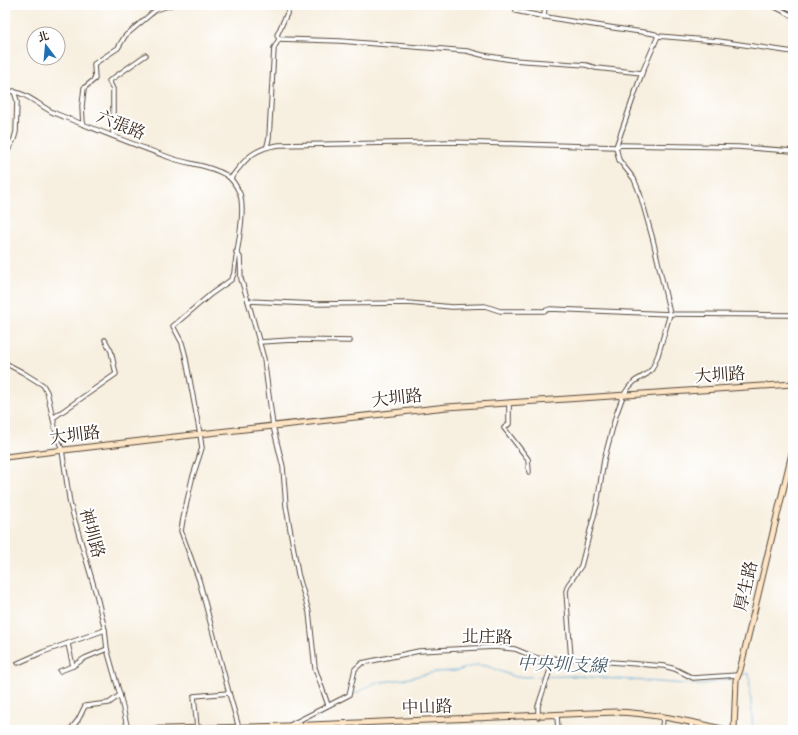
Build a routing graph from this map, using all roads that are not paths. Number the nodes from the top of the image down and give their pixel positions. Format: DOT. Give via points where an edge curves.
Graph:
graph roads {
  1 [pos="170,5"];
  2 [pos="291,5"];
  3 [pos="517,5"];
  4 [pos="545,5"];
  5 [pos="770,5"];
  6 [pos="782,5"];
  7 [pos="793,10"];
  8 [pos="793,16"];
  9 [pos="544,17"];
  10 [pos="658,36"];
  11 [pos="279,39"];
  12 [pos="793,52"];
  13 [pos="146,55"];
  14 [pos="642,73"];
  15 [pos="5,91"];
  16 [pos="14,91"];
  17 [pos="83,124"];
  18 [pos="113,136"];
  19 [pos="267,146"];
  20 [pos="616,147"];
  21 [pos="793,151"];
  22 [pos="5,156"];
  23 [pos="231,178"];
  24 [pos="236,252"];
  25 [pos="248,301"];
  26 [pos="670,314"];
  27 [pos="793,315"];
  28 [pos="105,340"];
  29 [pos="350,341"];
  30 [pos="260,342"];
  31 [pos="5,363"];
  32 [pos="793,384"];
  33 [pos="623,396"];
  34 [pos="509,403"];
  35 [pos="53,418"];
  36 [pos="273,426"];
  37 [pos="200,434"];
  38 [pos="793,449"];
  39 [pos="62,450"];
  40 [pos="5,457"];
  41 [pos="529,472"];
  42 [pos="105,630"];
  43 [pos="68,644"];
  44 [pos="106,649"];
  45 [pos="554,658"];
  46 [pos="571,659"];
  47 [pos="18,663"];
  48 [pos="73,666"];
  49 [pos="60,671"];
  50 [pos="738,676"];
  51 [pos="229,693"];
  52 [pos="120,695"];
  53 [pos="328,705"];
  54 [pos="557,716"];
  55 [pos="538,717"];
  56 [pos="663,717"];
  57 [pos="692,722"];
  58 [pos="344,724"];
  59 [pos="287,726"];
  60 [pos="197,728"];
  61 [pos="239,728"];
  62 [pos="70,730"];
  63 [pos="127,730"];
  64 [pos="281,730"];
  65 [pos="346,730"];
  66 [pos="558,730"];
  67 [pos="662,730"];
  68 [pos="690,730"];
  69 [pos="727,730"];
  70 [pos="734,730"];
  1 -- 17 [label="street" via="156,10 125,36 118,48 94,64 95,78 84,88"];
  2 -- 11 [label="street" via="277,35"];
  3 -- 9 [label="street" via="516,11"];
  4 -- 9 [label="street"];
  5 -- 8 [label="street"];
  6 -- 7 [label="street"];
  9 -- 10 [label="street"];
  10 -- 12 [label="street" via="718,41"];
  10 -- 14 [label="street"];
  11 -- 14 [label="street" via="467,51 513,60 586,65"];
  11 -- 19 [label="street" via="274,48"];
  13 -- 18 [label="street" via="109,81 113,89"];
  14 -- 20 [label="street"];
  15 -- 16 [label="street, 六張路"];
  16 -- 17 [label="street, 六張路" via="43,108"];
  16 -- 22 [label="street" via="17,101 15,135"];
  17 -- 18 [label="street, 六張路"];
  18 -- 23 [label="street, 六張路" via="184,163 216,170"];
  19 -- 20 [label="street" via="450,142"];
  19 -- 23 [label="street" via="246,158"];
  20 -- 21 [label="street" via="730,147"];
  20 -- 26 [label="street" via="619,160 636,182 640,194"];
  23 -- 24 [label="street" via="242,203"];
  24 -- 25 [label="street" via="240,257 241,279"];
  24 -- 37 [label="street" via="232,279 173,326 182,343"];
  25 -- 26 [label="street" via="314,304 408,303 452,307 485,306 500,311 550,309"];
  25 -- 30 [label="street"];
  26 -- 27 [label="street"];
  26 -- 33 [label="street" via="652,369 631,384"];
  28 -- 35 [label="street" via="116,370 115,375"];
  29 -- 30 [label="street"];
  30 -- 36 [label="street"];
  31 -- 35 [label="street, 神圳路" via="44,387 50,399"];
  32 -- 33 [label="street, 大圳路"];
  33 -- 34 [label="street, 大圳路"];
  33 -- 46 [label="street" via="604,460 597,504 581,566 566,591"];
  34 -- 36 [label="street, 大圳路"];
  34 -- 41 [label="street" via="509,424 504,428 528,459"];
  35 -- 39 [label="street, 神圳路"];
  36 -- 37 [label="street, 大圳路"];
  36 -- 53 [label="street" via="283,467 286,506 298,574 309,612 315,668"];
  37 -- 39 [label="street, 大圳路"];
  37 -- 51 [label="street" via="202,448 192,479 182,531 199,580"];
  38 -- 50 [label="street, 厚生路"];
  39 -- 40 [label="street, 大圳路"];
  39 -- 42 [label="street, 神圳路" via="70,504"];
  42 -- 43 [label="street"];
  42 -- 44 [label="street, 神圳路"];
  43 -- 47 [label="street"];
  43 -- 48 [label="street"];
  44 -- 48 [label="street"];
  44 -- 52 [label="street, 神圳路"];
  45 -- 46 [label="street, 北庄路"];
  45 -- 53 [label="street, 北庄路" via="537,658 515,649 495,647 419,651 376,659 362,662 355,669 349,694"];
  45 -- 55 [label="street" via="538,706"];
  46 -- 50 [label="street, 北庄路" via="664,666 693,678"];
  48 -- 49 [label="street"];
  50 -- 70 [label="street, 厚生路"];
  51 -- 60 [label="street" via="194,696"];
  51 -- 61 [label="street"];
  52 -- 62 [label="street" via="109,703 84,706"];
  52 -- 63 [label="street, 神圳路"];
  53 -- 59 [label="street, 北庄路"];
  54 -- 55 [label="street, 中山路"];
  54 -- 56 [label="street, 中山路" via="629,712"];
  54 -- 66 [label="street"];
  55 -- 58 [label="street, 中山路"];
  56 -- 57 [label="street, 中山路"];
  56 -- 67 [label="street"];
  57 -- 68 [label="street"];
  57 -- 69 [label="street, 中山路"];
  58 -- 59 [label="street, 中山路"];
  58 -- 65 [label="street"];
  59 -- 61 [label="street, 中山路"];
  59 -- 64 [label="street"];
  60 -- 61 [label="street, 中山路"];
  60 -- 63 [label="street, 中山路"];
}
